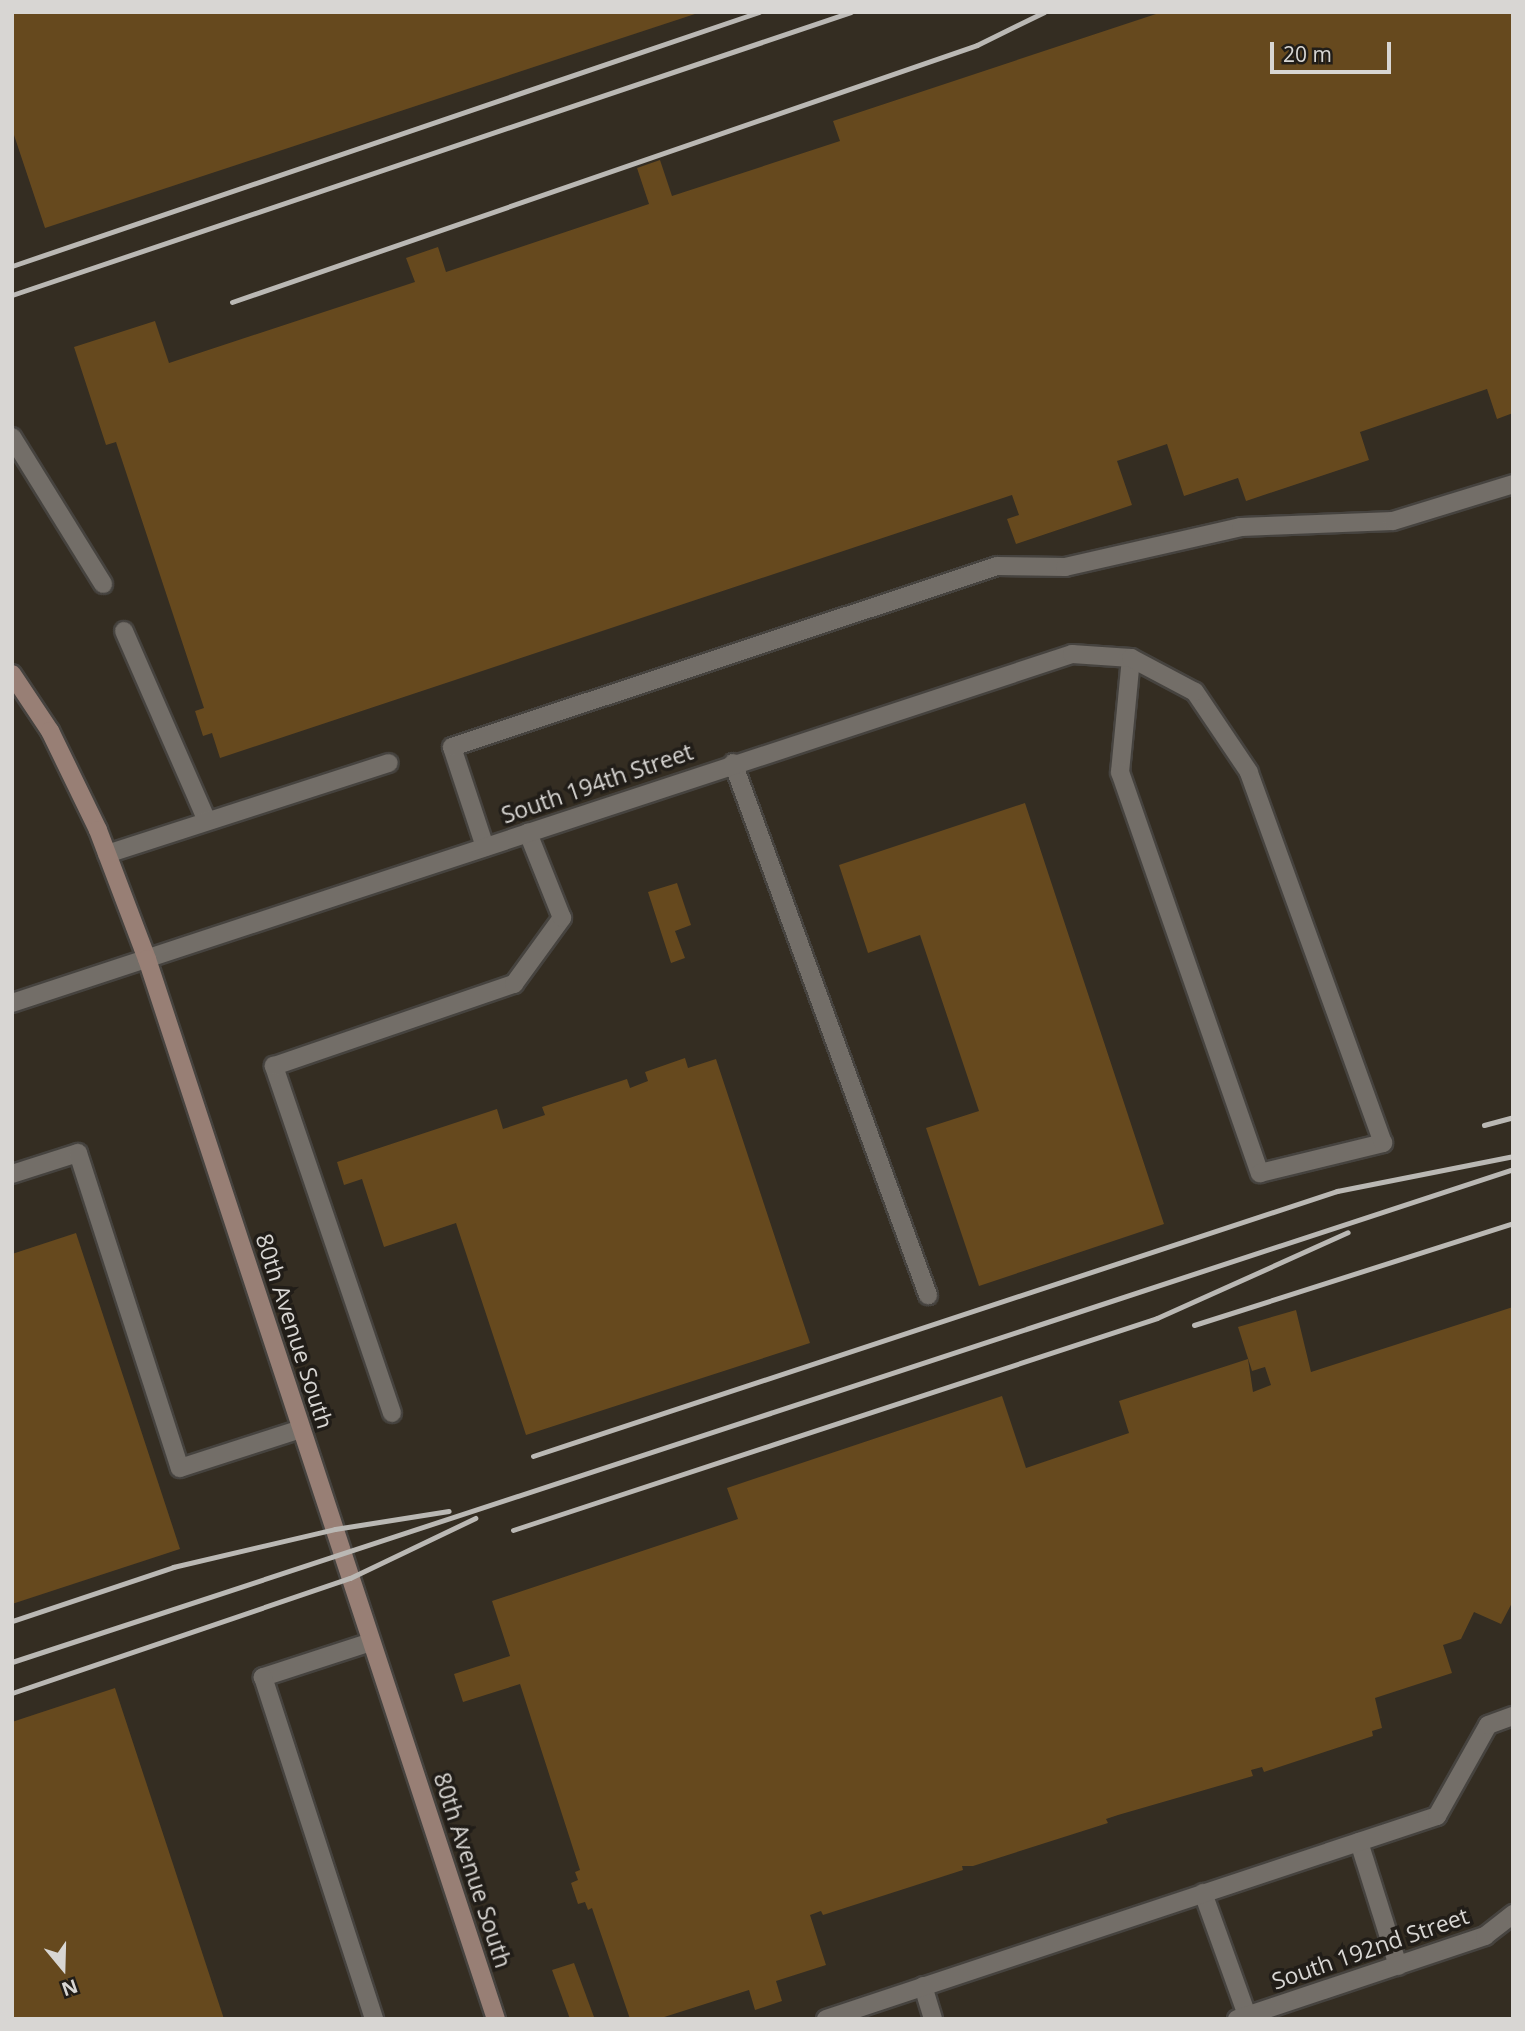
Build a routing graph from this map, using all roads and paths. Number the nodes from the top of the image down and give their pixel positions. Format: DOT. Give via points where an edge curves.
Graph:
graph roads {
  1 [pos="12,436"];
  2 [pos="1513,484"];
  3 [pos="103,584"];
  4 [pos="124,631"];
  5 [pos="1131,658"];
  6 [pos="12,674"];
  7 [pos="389,763"];
  8 [pos="733,763"];
  9 [pos="207,821"];
  10 [pos="528,833"];
  11 [pos="485,847"];
  12 [pos="107,854"];
  13 [pos="146,959"];
  14 [pos="12,1003"];
  15 [pos="12,1174"];
  16 [pos="928,1295"];
  17 [pos="391,1413"];
  18 [pos="301,1429"];
  19 [pos="371,1642"];
  20 [pos="1513,1716"];
  21 [pos="1359,1842"];
  22 [pos="1203,1893"];
  23 [pos="1513,1914"];
  24 [pos="1398,1965"];
  25 [pos="923,1986"];
  26 [pos="1242,2017"];
  27 [pos="374,2019"];
  28 [pos="496,2019"];
  29 [pos="826,2019"];
  30 [pos="933,2019"];
  1 -- 3 [label="street"];
  2 -- 11 [label="street" via="1394,521 1241,527 1065,567 997,566 452,747"];
  4 -- 9 [label="street"];
  5 -- 5 [label="street, South 194th Street" via="1195,692 1249,772 1383,1143 1260,1173 1120,772"];
  5 -- 8 [label="street, South 194th Street" via="1072,654"];
  6 -- 12 [label="street, 80th Avenue South" via="50,730"];
  7 -- 9 [label="street"];
  8 -- 10 [label="street, South 194th Street"];
  8 -- 16 [label="street"];
  9 -- 12 [label="street"];
  10 -- 11 [label="street, South 194th Street"];
  10 -- 17 [label="street" via="562,918 514,984 274,1066"];
  11 -- 13 [label="street, South 194th Street"];
  12 -- 13 [label="street, 80th Avenue South"];
  13 -- 14 [label="street, South 194th Street"];
  13 -- 18 [label="street, 80th Avenue South"];
  15 -- 18 [label="street" via="78,1153 180,1468"];
  18 -- 19 [label="street, 80th Avenue South"];
  19 -- 27 [label="street" via="263,1677"];
  19 -- 28 [label="street, 80th Avenue South"];
  20 -- 21 [label="street" via="1488,1725 1437,1816"];
  21 -- 22 [label="street"];
  21 -- 24 [label="street"];
  22 -- 25 [label="street"];
  22 -- 26 [label="street"];
  23 -- 24 [label="street, South 192nd Street" via="1485,1936"];
  24 -- 26 [label="street, South 192nd Street"];
  25 -- 29 [label="street"];
  25 -- 30 [label="street"];
}
